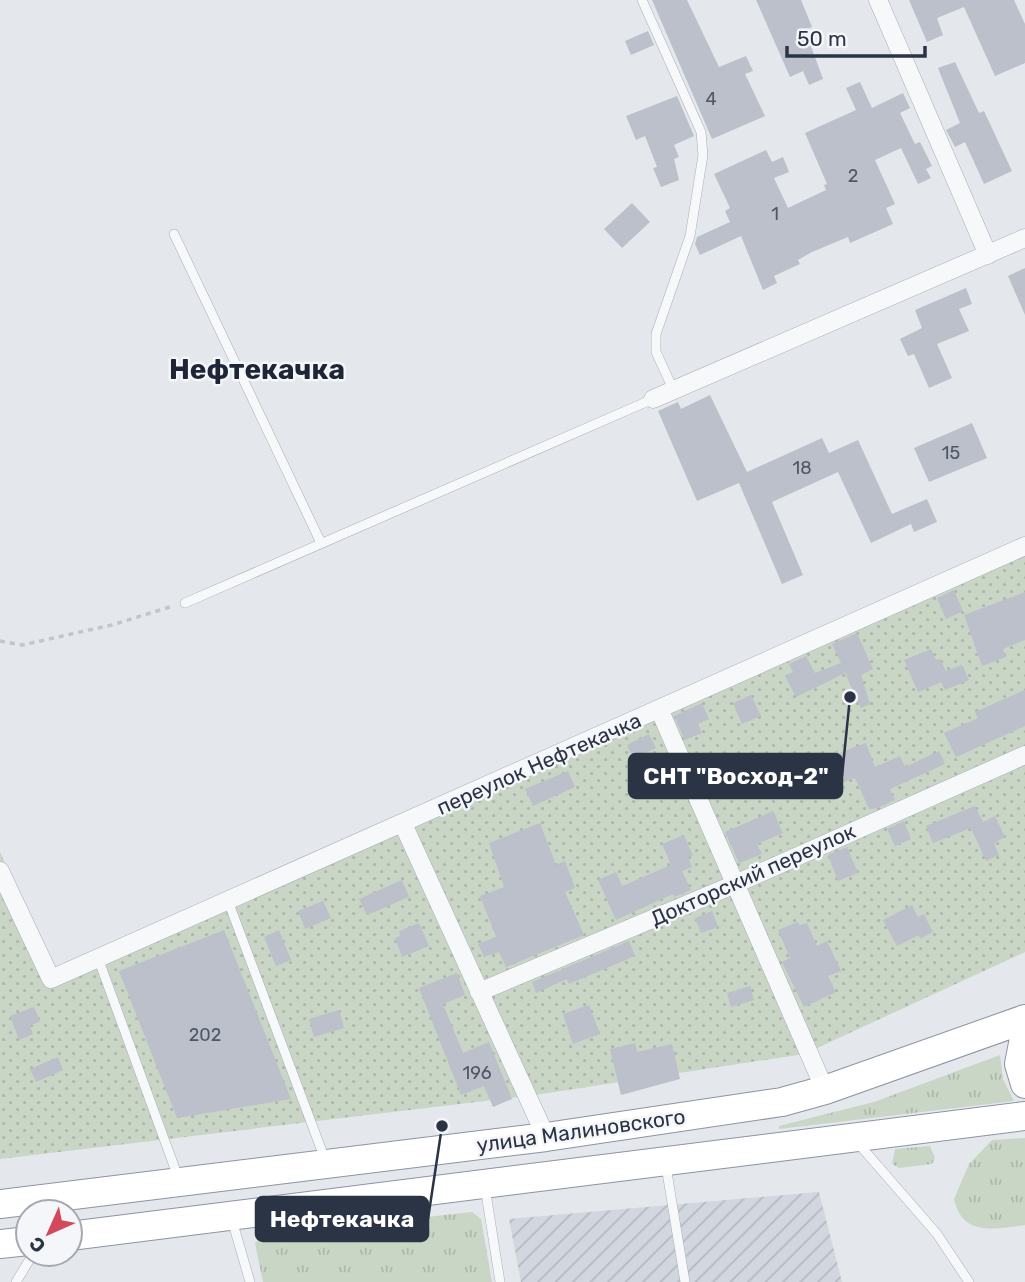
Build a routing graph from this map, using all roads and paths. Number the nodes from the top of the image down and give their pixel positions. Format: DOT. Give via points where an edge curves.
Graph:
graph roads {
  1 [pos="642,0"];
  2 [pos="878,0"];
  3 [pos="174,234"];
  4 [pos="1025,238"];
  5 [pos="988,255"];
  6 [pos="673,389"];
  7 [pos="653,399"];
  8 [pos="321,544"];
  9 [pos="1025,545"];
  10 [pos="185,603"];
  11 [pos="0,641"];
  12 [pos="660,710"];
  13 [pos="1025,755"];
  14 [pos="403,824"];
  15 [pos="0,871"];
  16 [pos="733,885"];
  17 [pos="228,901"];
  18 [pos="98,958"];
  19 [pos="479,992"];
  20 [pos="1025,1020"];
  21 [pos="1025,1033"];
  22 [pos="1025,1084"];
  23 [pos="825,1090"];
  24 [pos="1025,1116"];
  25 [pos="547,1137"];
  26 [pos="853,1138"];
  27 [pos="665,1161"];
  28 [pos="327,1163"];
  29 [pos="180,1181"];
  30 [pos="485,1184"];
  31 [pos="0,1204"];
  32 [pos="230,1215"];
  33 [pos="84,1234"];
  34 [pos="250,1282"];
  35 [pos="500,1282"];
  36 [pos="685,1282"];
  37 [pos="969,1282"];
  1 -- 6 [label="lane" via="701,132 702,144 690,236 656,334 656,352"];
  2 -- 5 [label="street"];
  3 -- 8 [label="lane"];
  4 -- 5 [label="street"];
  5 -- 6 [label="street"];
  6 -- 7 [label="street"];
  7 -- 8 [label="lane"];
  8 -- 10 [label="lane"];
  9 -- 12 [label="street, переулок Нефтекачка"];
  10 -- 11 [label="path" via="22,645"];
  12 -- 14 [label="street, переулок Нефтекачка"];
  12 -- 16 [label="street"];
  13 -- 16 [label="street, Докторский переулок"];
  14 -- 17 [label="street, переулок Нефтекачка"];
  14 -- 19 [label="street"];
  15 -- 18 [label="street, переулок Нефтекачка" via="51,979"];
  16 -- 19 [label="street, Докторский переулок"];
  16 -- 23 [label="street"];
  17 -- 18 [label="street, переулок Нефтекачка"];
  17 -- 28 [label="lane"];
  18 -- 29 [label="lane"];
  19 -- 25 [label="street"];
  20 -- 23 [label="highway, улица Малиновского"];
  21 -- 22 [label="highway" via="1019,1064"];
  23 -- 25 [label="highway, улица Малиновского" via="782,1102"];
  24 -- 26 [label="highway, улица Малиновского"];
  25 -- 28 [label="highway, улица Малиновского"];
  26 -- 27 [label="highway, улица Малиновского"];
  26 -- 37 [label="lane" via="937,1234"];
  27 -- 30 [label="highway, улица Малиновского"];
  27 -- 36 [label="lane"];
  28 -- 29 [label="highway, улица Малиновского"];
  29 -- 31 [label="highway, улица Малиновского"];
  30 -- 32 [label="highway, улица Малиновского"];
  30 -- 35 [label="lane"];
  32 -- 33 [label="highway, улица Малиновского"];
  32 -- 34 [label="lane"];
}
